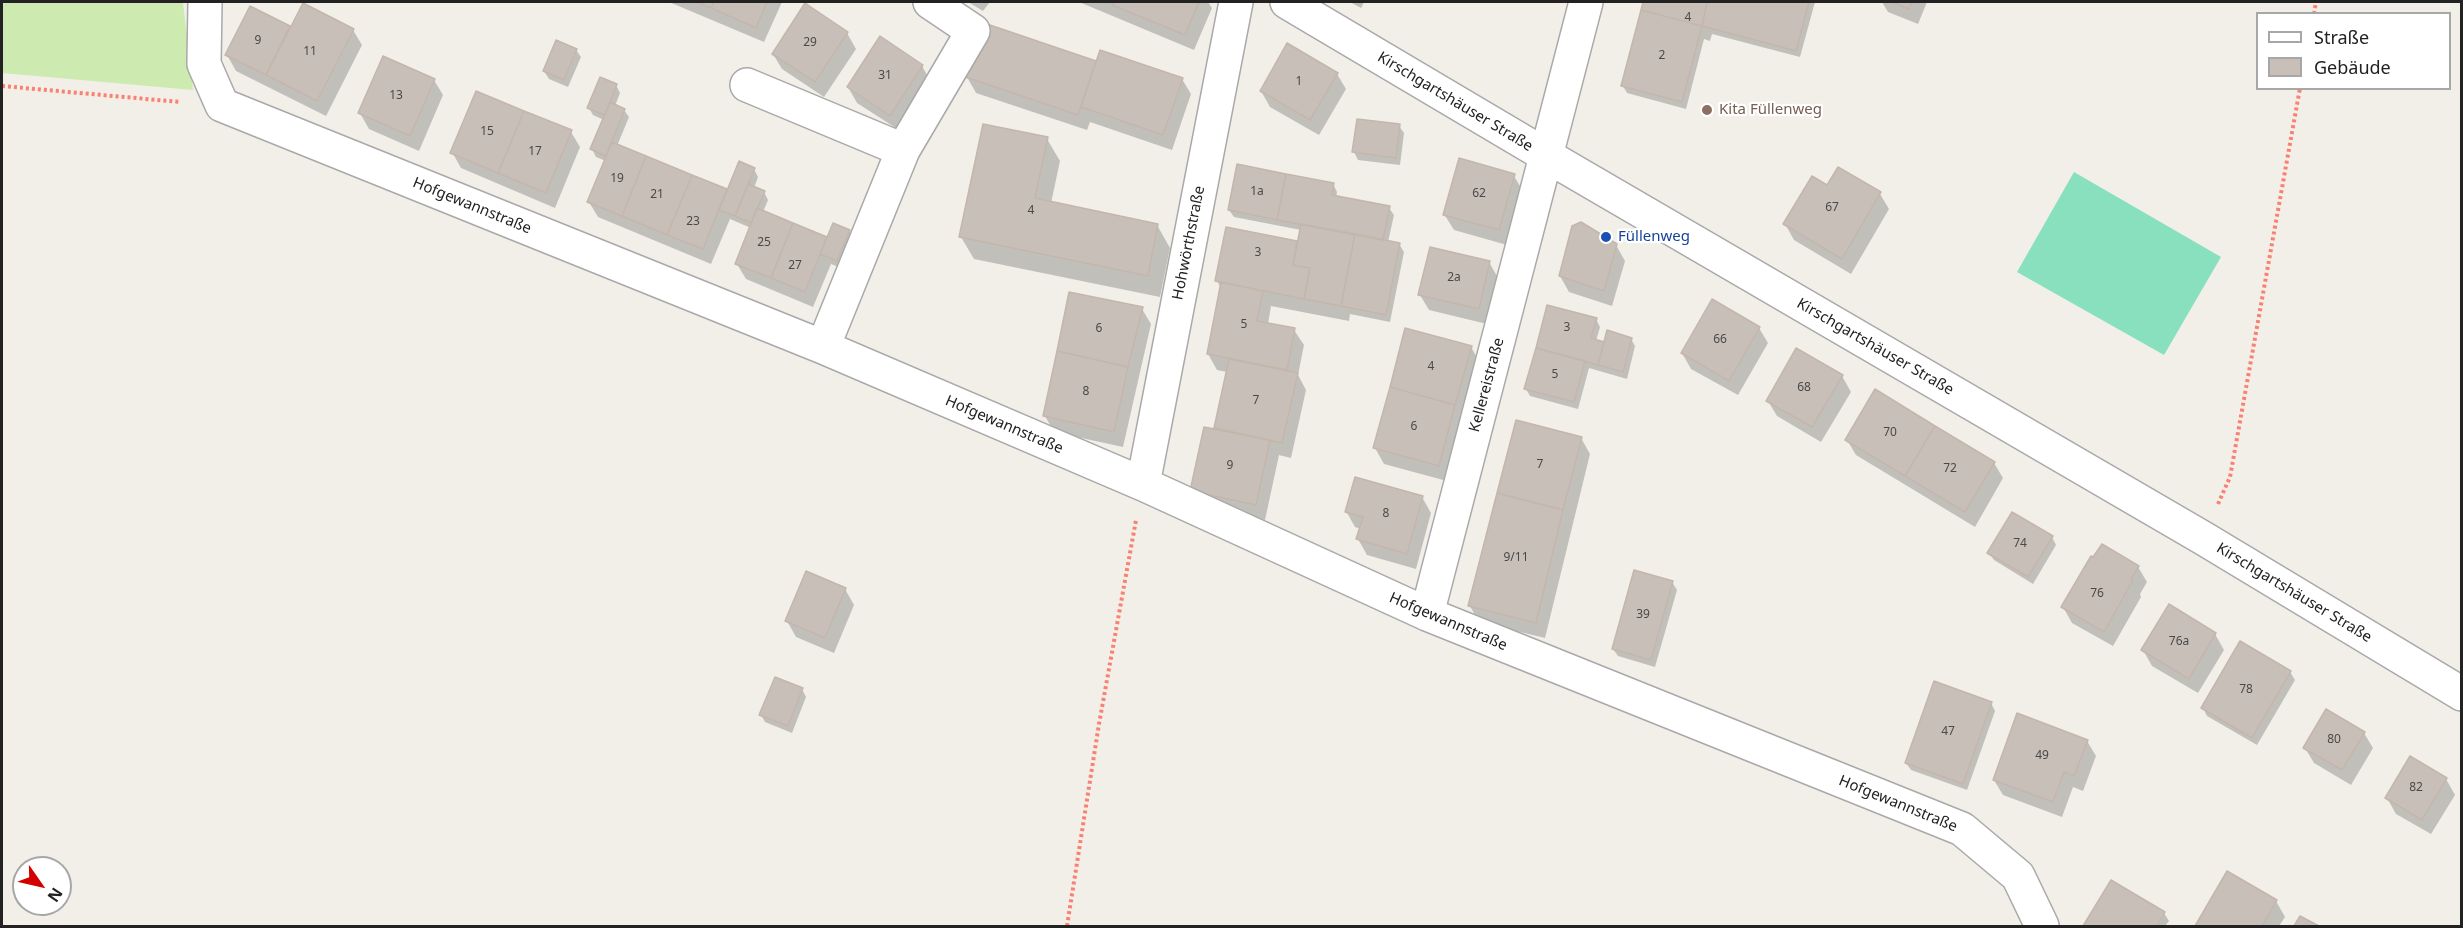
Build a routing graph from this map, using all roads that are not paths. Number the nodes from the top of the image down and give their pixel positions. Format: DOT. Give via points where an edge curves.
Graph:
graph roads {
  1 [pos="205,2"];
  2 [pos="930,2"];
  3 [pos="1236,2"];
  4 [pos="1287,2"];
  5 [pos="1586,2"];
  6 [pos="747,85"];
  7 [pos="903,150"];
  8 [pos="1547,156"];
  9 [pos="823,347"];
  10 [pos="1143,484"];
  11 [pos="1426,614"];
  12 [pos="2462,694"];
  13 [pos="2042,927"];
  1 -- 9 [label="street, Hofgewannstraße" via="204,64 222,105"];
  2 -- 7 [label="street" via="973,32"];
  3 -- 10 [label="street, Hohwörthstraße"];
  4 -- 8 [label="street, Kirschgartshäuser Straße"];
  5 -- 8 [label="street"];
  6 -- 7 [label="street"];
  7 -- 9 [label="street"];
  8 -- 11 [label="street, Kellereistraße"];
  8 -- 12 [label="street, Kirschgartshäuser Straße" via="2203,538"];
  9 -- 10 [label="street, Hofgewannstraße"];
  10 -- 11 [label="street, Hofgewannstraße"];
  11 -- 13 [label="street, Hofgewannstraße" via="1962,829 2018,876"];
}
